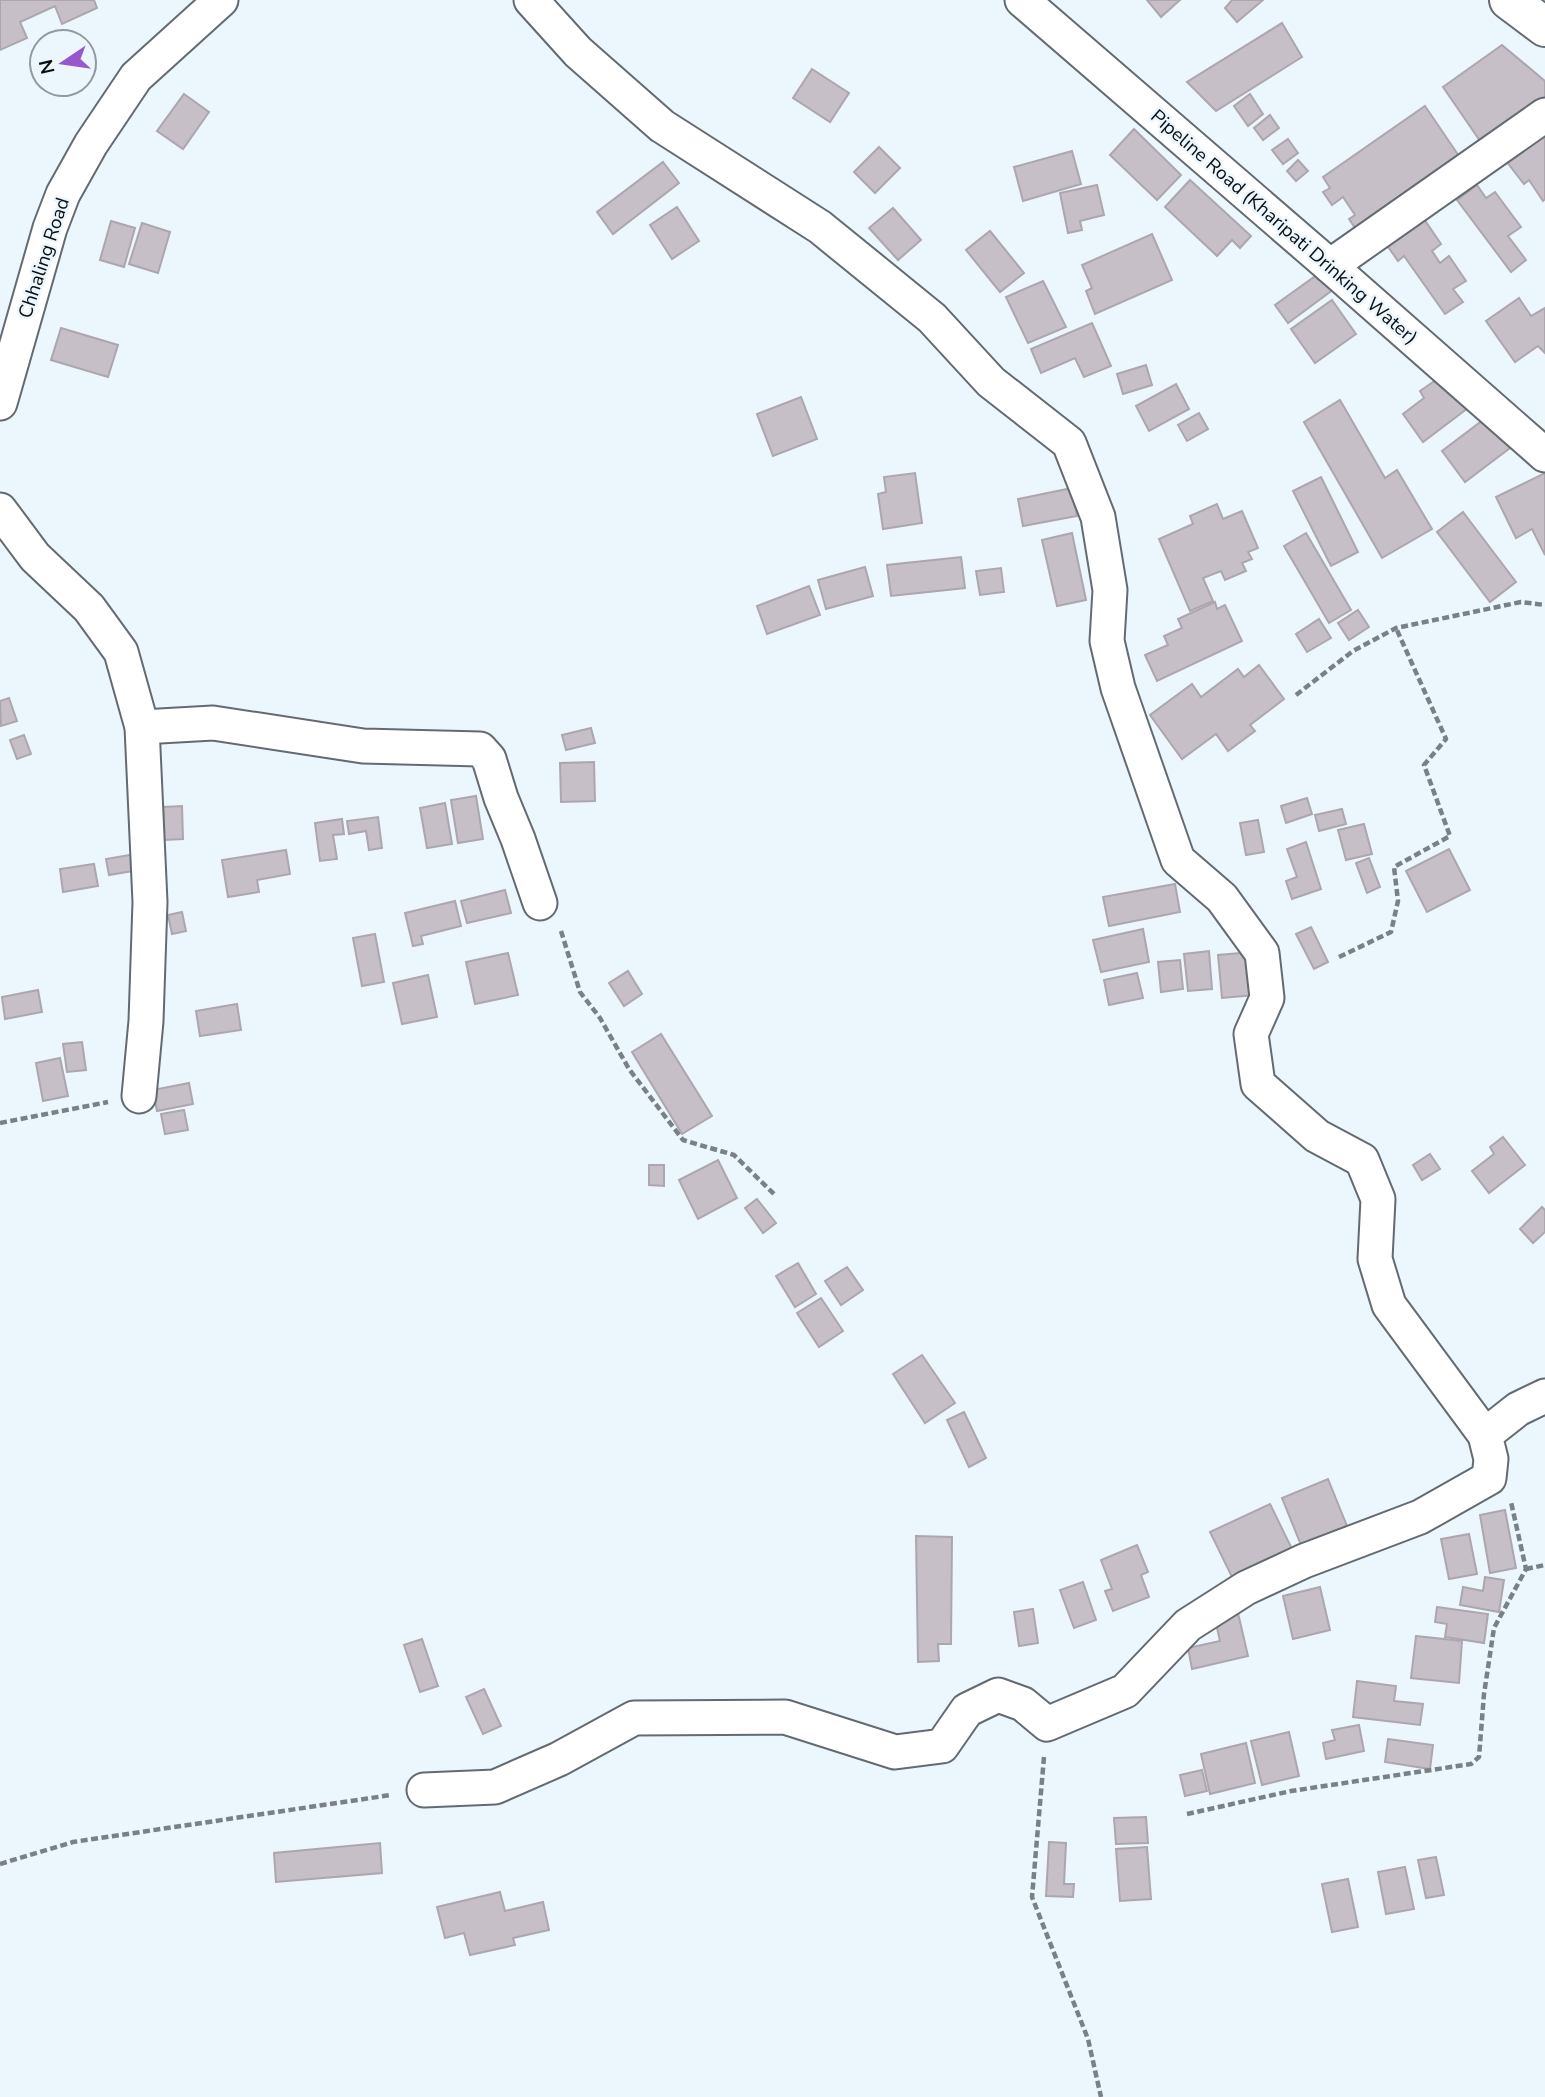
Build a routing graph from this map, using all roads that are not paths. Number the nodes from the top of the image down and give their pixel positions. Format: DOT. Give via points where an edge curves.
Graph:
graph roads {
  1 [pos="221,0"];
  2 [pos="531,0"];
  3 [pos="1022,0"];
  4 [pos="1509,0"];
  5 [pos="1545,27"];
  6 [pos="1545,114"];
  7 [pos="1330,265"];
  8 [pos="0,403"];
  9 [pos="1545,455"];
  10 [pos="0,509"];
  11 [pos="142,727"];
  12 [pos="540,903"];
  13 [pos="139,1096"];
  14 [pos="1545,1396"];
  15 [pos="1485,1435"];
  16 [pos="424,1790"];
  1 -- 8 [label="street, Chhaling Road" via="136,77 63,194"];
  2 -- 15 [label="street" via="578,52 662,126 820,227 932,318 991,382 1069,443 1098,517 1110,590 1107,641 1118,688 1178,860 1222,898 1262,953 1267,998 1251,1034 1258,1084 1317,1136 1362,1160 1378,1199 1375,1259 1389,1305"];
  3 -- 7 [label="street, Pipeline Road (Kharipati Drinking Water)"];
  4 -- 5 [label="main road"];
  6 -- 7 [label="street"];
  7 -- 9 [label="street, Pipeline Road (Kharipati Drinking Water)"];
  10 -- 11 [label="street" via="36,557 89,608 121,652"];
  11 -- 12 [label="street" via="213,723 363,746 480,749 489,759"];
  11 -- 13 [label="street" via="150,902"];
  14 -- 15 [label="street" via="1518,1409"];
  15 -- 16 [label="street" via="1492,1459 1489,1478 1420,1517 1246,1588 1188,1625 1125,1691 1047,1724 1023,1704 998,1695 967,1710 942,1746 895,1752 785,1717 634,1718 495,1787"];
}
